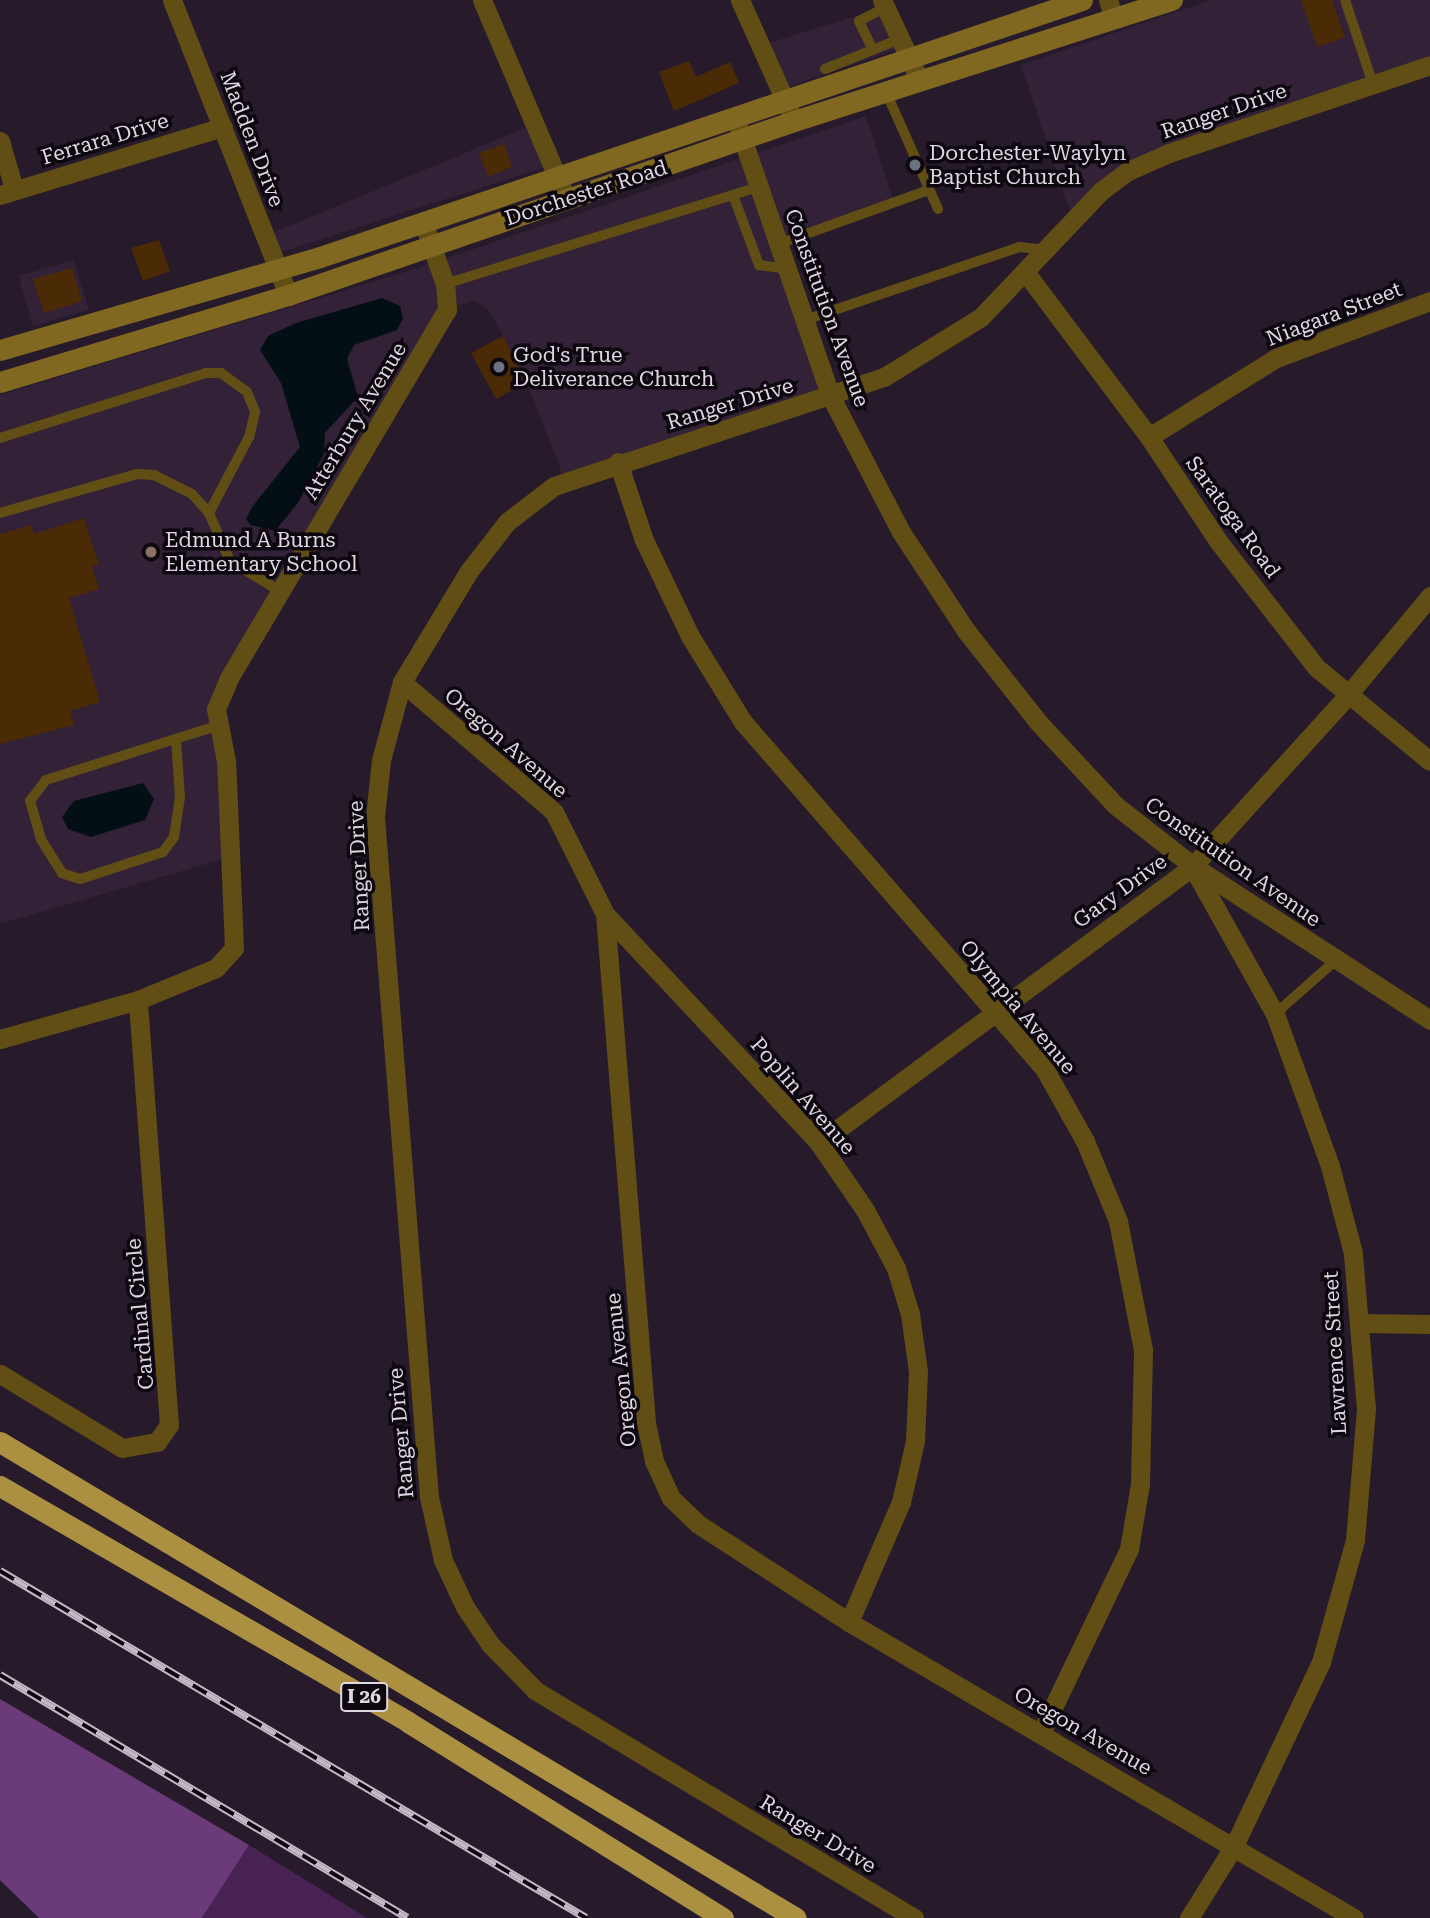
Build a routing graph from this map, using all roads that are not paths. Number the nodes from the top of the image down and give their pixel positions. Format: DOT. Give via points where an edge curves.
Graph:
graph roads {
  1 [pos="172,0"];
  2 [pos="482,0"];
  3 [pos="740,0"];
  4 [pos="1082,0"];
  5 [pos="1172,0"];
  6 [pos="1345,0"];
  7 [pos="884,4"];
  8 [pos="1111,10"];
  9 [pos="905,49"];
  10 [pos="873,50"];
  11 [pos="1430,65"];
  12 [pos="825,69"];
  13 [pos="920,81"];
  14 [pos="1373,84"];
  15 [pos="886,92"];
  16 [pos="786,100"];
  17 [pos="735,117"];
  18 [pos="794,121"];
  19 [pos="223,127"];
  20 [pos="0,141"];
  21 [pos="743,141"];
  22 [pos="557,177"];
  23 [pos="759,187"];
  24 [pos="929,190"];
  25 [pos="7,192"];
  26 [pos="733,195"];
  27 [pos="566,198"];
  28 [pos="938,209"];
  29 [pos="423,222"];
  30 [pos="778,244"];
  31 [pos="433,245"];
  32 [pos="1046,250"];
  33 [pos="278,269"];
  34 [pos="788,270"];
  35 [pos="1026,274"];
  36 [pos="446,284"];
  37 [pos="288,295"];
  38 [pos="1430,302"];
  39 [pos="805,320"];
  40 [pos="0,350"];
  41 [pos="0,382"];
  42 [pos="831,397"];
  43 [pos="1149,437"];
  44 [pos="0,438"];
  45 [pos="618,461"];
  46 [pos="0,513"];
  47 [pos="209,513"];
  48 [pos="280,591"];
  49 [pos="1430,596"];
  50 [pos="402,682"];
  51 [pos="1347,696"];
  52 [pos="219,725"];
  53 [pos="176,739"];
  54 [pos="1430,761"];
  55 [pos="1193,866"];
  56 [pos="605,914"];
  57 [pos="1335,961"];
  58 [pos="138,1000"];
  59 [pos="996,1011"];
  60 [pos="1275,1014"];
  61 [pos="1430,1020"];
  62 [pos="0,1039"];
  63 [pos="819,1143"];
  64 [pos="1360,1322"];
  65 [pos="1430,1324"];
  66 [pos="0,1374"];
  67 [pos="0,1442"];
  68 [pos="0,1486"];
  69 [pos="849,1622"];
  70 [pos="1041,1733"];
  71 [pos="1234,1846"];
  72 [pos="723,1918"];
  73 [pos="796,1918"];
  74 [pos="914,1918"];
  75 [pos="1189,1918"];
  76 [pos="1354,1918"];
  1 -- 19 [label="street, Madden Drive"];
  2 -- 22 [label="street"];
  3 -- 16 [label="street"];
  4 -- 9 [label="main road, Dorchester Road"];
  5 -- 8 [label="main road, Dorchester Road"];
  6 -- 14 [label="lane"];
  7 -- 9 [label="street"];
  7 -- 10 [label="lane" via="859,21"];
  8 -- 13 [label="main road, Dorchester Road"];
  9 -- 10 [label="lane"];
  9 -- 13 [label="street"];
  9 -- 16 [label="main road, Dorchester Road"];
  10 -- 12 [label="lane"];
  11 -- 14 [label="street, Ranger Drive"];
  13 -- 15 [label="main road, Dorchester Road"];
  14 -- 32 [label="street, Ranger Drive" via="1128,171 1101,191"];
  15 -- 18 [label="main road, Dorchester Road"];
  15 -- 24 [label="lane"];
  16 -- 17 [label="main road, Dorchester Road"];
  16 -- 18 [label="street"];
  17 -- 21 [label="street, Constitution Avenue"];
  17 -- 22 [label="main road, Dorchester Road"];
  18 -- 21 [label="main road, Dorchester Road"];
  19 -- 25 [label="street, Ferrara Drive"];
  19 -- 33 [label="street, Madden Drive"];
  20 -- 25 [label="street"];
  21 -- 23 [label="street, Constitution Avenue"];
  21 -- 27 [label="main road, Dorchester Road"];
  22 -- 27 [label="street"];
  22 -- 29 [label="main road, Dorchester Road"];
  23 -- 26 [label="lane"];
  23 -- 30 [label="street, Constitution Avenue"];
  24 -- 28 [label="lane"];
  24 -- 30 [label="lane"];
  26 -- 34 [label="lane" via="759,265"];
  26 -- 36 [label="lane"];
  27 -- 31 [label="main road, Dorchester Road"];
  29 -- 31 [label="street, Atterbury Avenue"];
  29 -- 33 [label="main road, Dorchester Road"];
  30 -- 34 [label="street, Constitution Avenue"];
  31 -- 36 [label="street, Atterbury Avenue"];
  31 -- 37 [label="main road, Dorchester Road"];
  32 -- 35 [label="street, Ranger Drive"];
  32 -- 39 [label="lane" via="1019,247"];
  33 -- 37 [label="street, Madden Drive"];
  33 -- 40 [label="main road, Dorchester Road"];
  34 -- 39 [label="street, Constitution Avenue"];
  35 -- 42 [label="street, Ranger Drive" via="981,317 884,377"];
  35 -- 43 [label="street, Saratoga Road"];
  36 -- 48 [label="street, Atterbury Avenue" via="447,310 433,338"];
  37 -- 41 [label="main road, Dorchester Road"];
  38 -- 43 [label="street, Niagara Street" via="1276,358"];
  39 -- 42 [label="street, Constitution Avenue"];
  42 -- 45 [label="street, Ranger Drive"];
  42 -- 55 [label="street, Constitution Avenue" via="901,532 967,632 1038,722 1115,805"];
  43 -- 51 [label="street, Saratoga Road" via="1218,541 1317,667"];
  44 -- 47 [label="lane" via="206,373 221,373 247,392 255,412 249,437"];
  45 -- 50 [label="street, Ranger Drive" via="554,486 507,522 469,571"];
  45 -- 59 [label="street, Olympia Avenue" via="644,540 690,636 743,722"];
  46 -- 47 [label="lane" via="137,474 175,482"];
  47 -- 48 [label="lane" via="219,545 230,561"];
  48 -- 52 [label="street, Atterbury Avenue" via="229,678 216,709"];
  49 -- 51 [label="street, Gary Drive"];
  50 -- 56 [label="street, Oregon Avenue" via="554,812"];
  50 -- 74 [label="street, Ranger Drive" via="381,760 375,817 429,1497 443,1560 465,1607 490,1644 535,1690"];
  51 -- 54 [label="street, Saratoga Road"];
  51 -- 55 [label="street, Gary Drive"];
  52 -- 53 [label="lane"];
  52 -- 58 [label="street, Atterbury Avenue" via="226,761 234,948 216,968"];
  53 -- 53 [label="lane" via="47,780 30,801 41,839 62,873 80,879 163,852 174,837 180,797"];
  55 -- 57 [label="street, Constitution Avenue"];
  55 -- 59 [label="street, Gary Drive"];
  55 -- 60 [label="street, Lawrence Street"];
  56 -- 63 [label="street, Poplin Avenue"];
  56 -- 69 [label="street, Oregon Avenue" via="646,1423 654,1461 671,1498 698,1524"];
  57 -- 60 [label="lane"];
  57 -- 61 [label="street, Constitution Avenue"];
  58 -- 62 [label="street, Atterbury Avenue"];
  58 -- 66 [label="street, Cardinal Circle" via="169,1425 157,1442 141,1449 122,1448"];
  59 -- 63 [label="street, Gary Drive"];
  59 -- 70 [label="street, Olympia Avenue" via="1044,1068 1085,1141 1118,1221 1143,1350 1140,1484 1129,1549"];
  60 -- 64 [label="street, Lawrence Street" via="1330,1166 1353,1253"];
  63 -- 69 [label="street, Poplin Avenue" via="865,1210 896,1268 910,1314 918,1372 915,1441 901,1503"];
  64 -- 65 [label="street"];
  64 -- 71 [label="street, Lawrence Street" via="1366,1409 1355,1539 1321,1662"];
  67 -- 73 [label="highway, I 26"];
  68 -- 72 [label="highway, I 26" via="408,1722"];
  69 -- 70 [label="street, Oregon Avenue"];
  70 -- 71 [label="street, Oregon Avenue"];
  71 -- 75 [label="street, Lawrence Street"];
  71 -- 76 [label="street, Oregon Avenue"];
}
